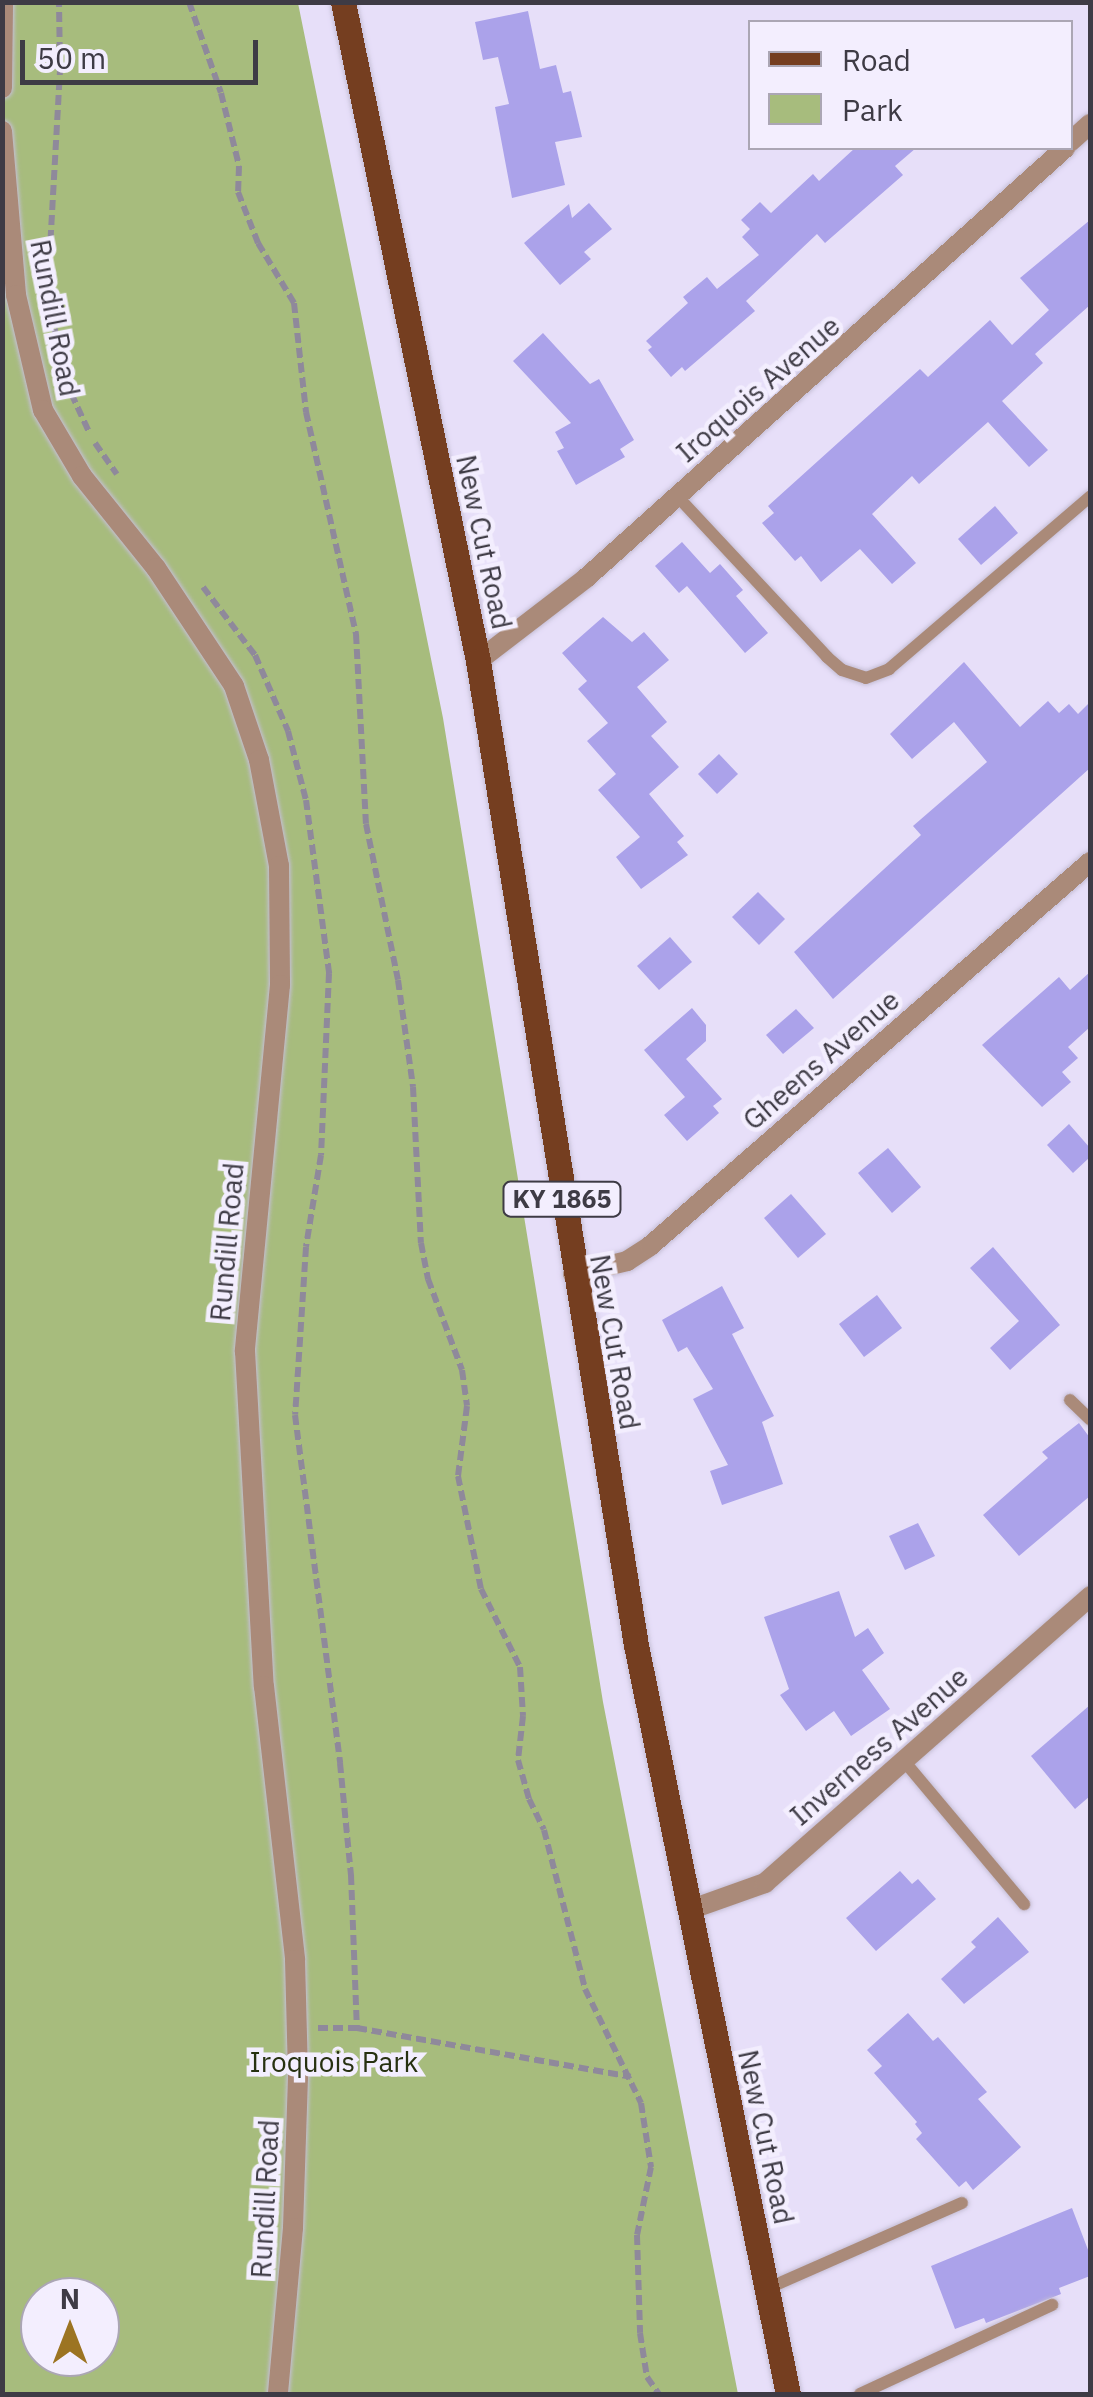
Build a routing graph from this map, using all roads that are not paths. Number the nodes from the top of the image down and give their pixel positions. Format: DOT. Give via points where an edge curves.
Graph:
graph roads {
  1 [pos="3,2"];
  2 [pos="343,2"];
  3 [pos="2,88"];
  4 [pos="2,131"];
  5 [pos="1062,150"];
  6 [pos="3,163"];
  7 [pos="678,497"];
  8 [pos="1090,497"];
  9 [pos="478,661"];
  10 [pos="1090,862"];
  11 [pos="573,1274"];
  12 [pos="1070,1400"];
  13 [pos="1090,1420"];
  14 [pos="1090,1596"];
  15 [pos="904,1761"];
  16 [pos="1024,1904"];
  17 [pos="689,1910"];
  18 [pos="962,2203"];
  19 [pos="766,2289"];
  20 [pos="1052,2305"];
  21 [pos="278,2394"];
  22 [pos="788,2394"];
  23 [pos="860,2394"];
  1 -- 3 [label="street"];
  2 -- 9 [label="main road, New Cut Road / KY 1865"];
  4 -- 6 [label="street, Rundill Road"];
  5 -- 7 [label="street, Iroquois Avenue"];
  6 -- 21 [label="street, Rundill Road" via="16,295 33,380 53,431 199,627 234,686 259,760 279,866 280,985 254,1217 245,1405 264,1686 294,1960 296,2178"];
  7 -- 8 [label="lane" via="827,657 866,678 890,669"];
  7 -- 9 [label="street, Iroquois Avenue"];
  9 -- 11 [label="main road, New Cut Road / KY 1865"];
  10 -- 11 [label="street, Gheens Avenue" via="650,1246 627,1261"];
  11 -- 17 [label="main road, New Cut Road / KY 1865"];
  12 -- 13 [label="lane"];
  14 -- 15 [label="street, Inverness Avenue"];
  15 -- 16 [label="lane"];
  15 -- 17 [label="street, Inverness Avenue" via="765,1883"];
  17 -- 19 [label="main road, New Cut Road / KY 1865"];
  18 -- 19 [label="lane"];
  19 -- 22 [label="main road, New Cut Road / KY 1865"];
  20 -- 23 [label="lane"];
}
